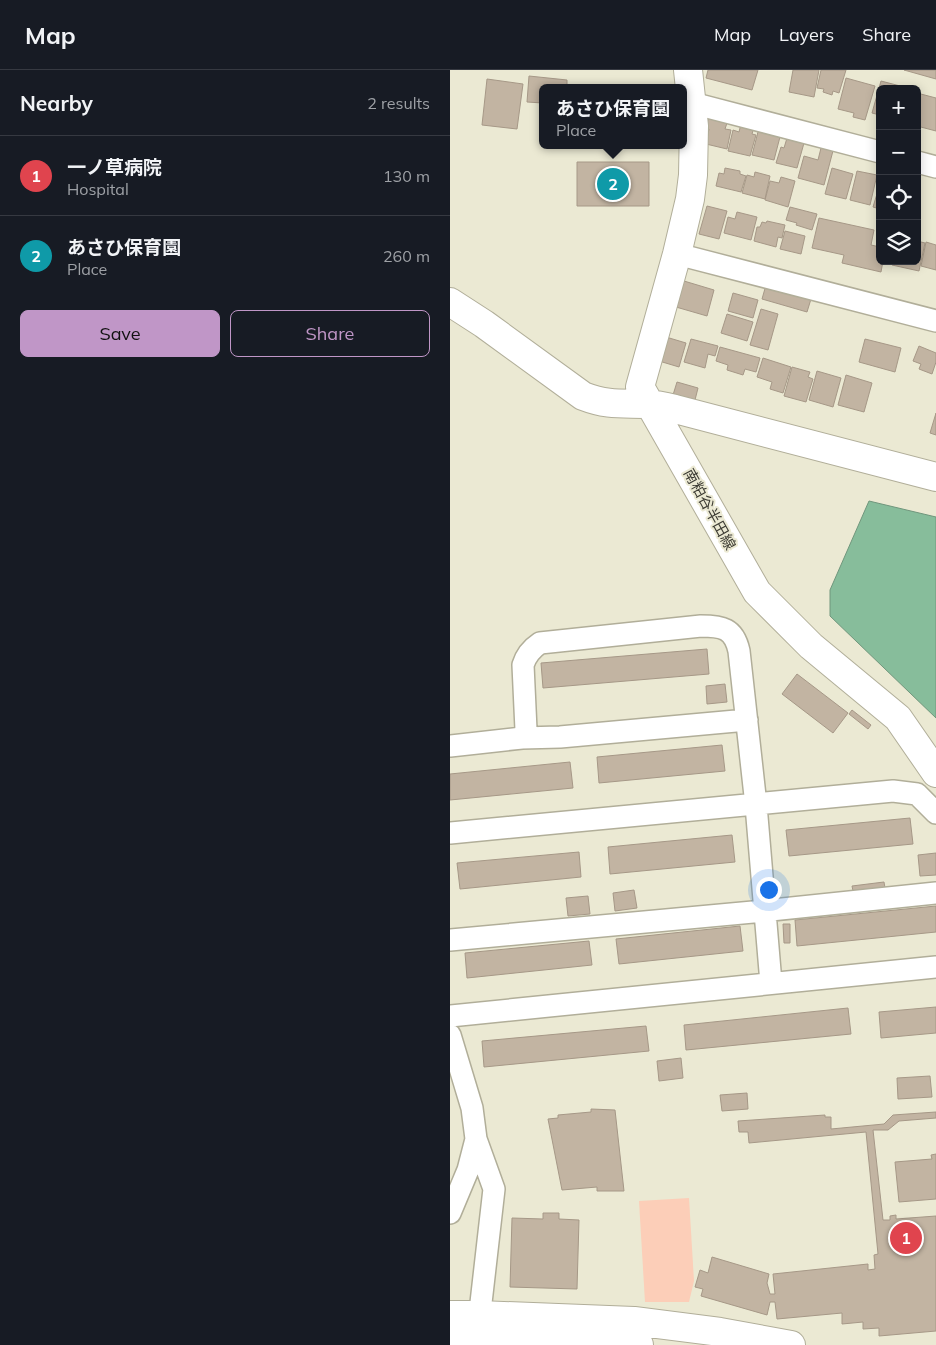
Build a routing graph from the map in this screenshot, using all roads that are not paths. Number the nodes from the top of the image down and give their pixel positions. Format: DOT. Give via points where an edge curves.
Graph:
graph roads {
  1 [pos="688,70"];
  2 [pos="692,103"];
  3 [pos="876,151"];
  4 [pos="921,163"];
  5 [pos="936,167"];
  6 [pos="676,254"];
  7 [pos="450,302"];
  8 [pos="936,321"];
  9 [pos="649,404"];
  10 [pos="936,477"];
  11 [pos="747,720"];
  12 [pos="522,738"];
  13 [pos="450,746"];
  14 [pos="936,772"];
  15 [pos="756,805"];
  16 [pos="936,813"];
  17 [pos="450,833"];
  18 [pos="936,893"];
  19 [pos="765,911"];
  20 [pos="450,940"];
  21 [pos="936,967"];
  22 [pos="771,983"];
  23 [pos="450,1016"];
  24 [pos="450,1035"];
  25 [pos="476,1139"];
  26 [pos="450,1213"];
  27 [pos="450,1315"];
  28 [pos="479,1327"];
  29 [pos="450,1339"];
  30 [pos="639,1345"];
  31 [pos="791,1345"];
  1 -- 2 [label="street, 南粕谷半田線"];
  2 -- 3 [label="street"];
  2 -- 6 [label="street, 南粕谷半田線" via="693,175"];
  4 -- 5 [label="street"];
  6 -- 8 [label="street"];
  6 -- 9 [label="street, 南粕谷半田線" via="640,387"];
  7 -- 9 [label="street" via="583,396 609,404"];
  9 -- 10 [label="street"];
  9 -- 14 [label="street, 南粕谷半田線" via="757,592 811,646 898,718"];
  11 -- 12 [label="street"];
  11 -- 12 [label="street" via="737,642 725,629 701,626 540,643 532,648 523,665 526,730"];
  11 -- 15 [label="street"];
  12 -- 13 [label="street"];
  15 -- 16 [label="street" via="893,791 916,794"];
  15 -- 17 [label="street"];
  15 -- 19 [label="street"];
  18 -- 19 [label="street"];
  19 -- 20 [label="street"];
  19 -- 22 [label="street"];
  21 -- 22 [label="street"];
  22 -- 23 [label="street"];
  24 -- 25 [label="street" via="472,1108"];
  25 -- 26 [label="street" via="468,1170"];
  25 -- 28 [label="street" via="494,1188"];
  27 -- 28 [label="street"];
  28 -- 29 [label="street"];
  28 -- 30 [label="street" via="538,1338"];
  28 -- 31 [label="street" via="634,1321"];
}
